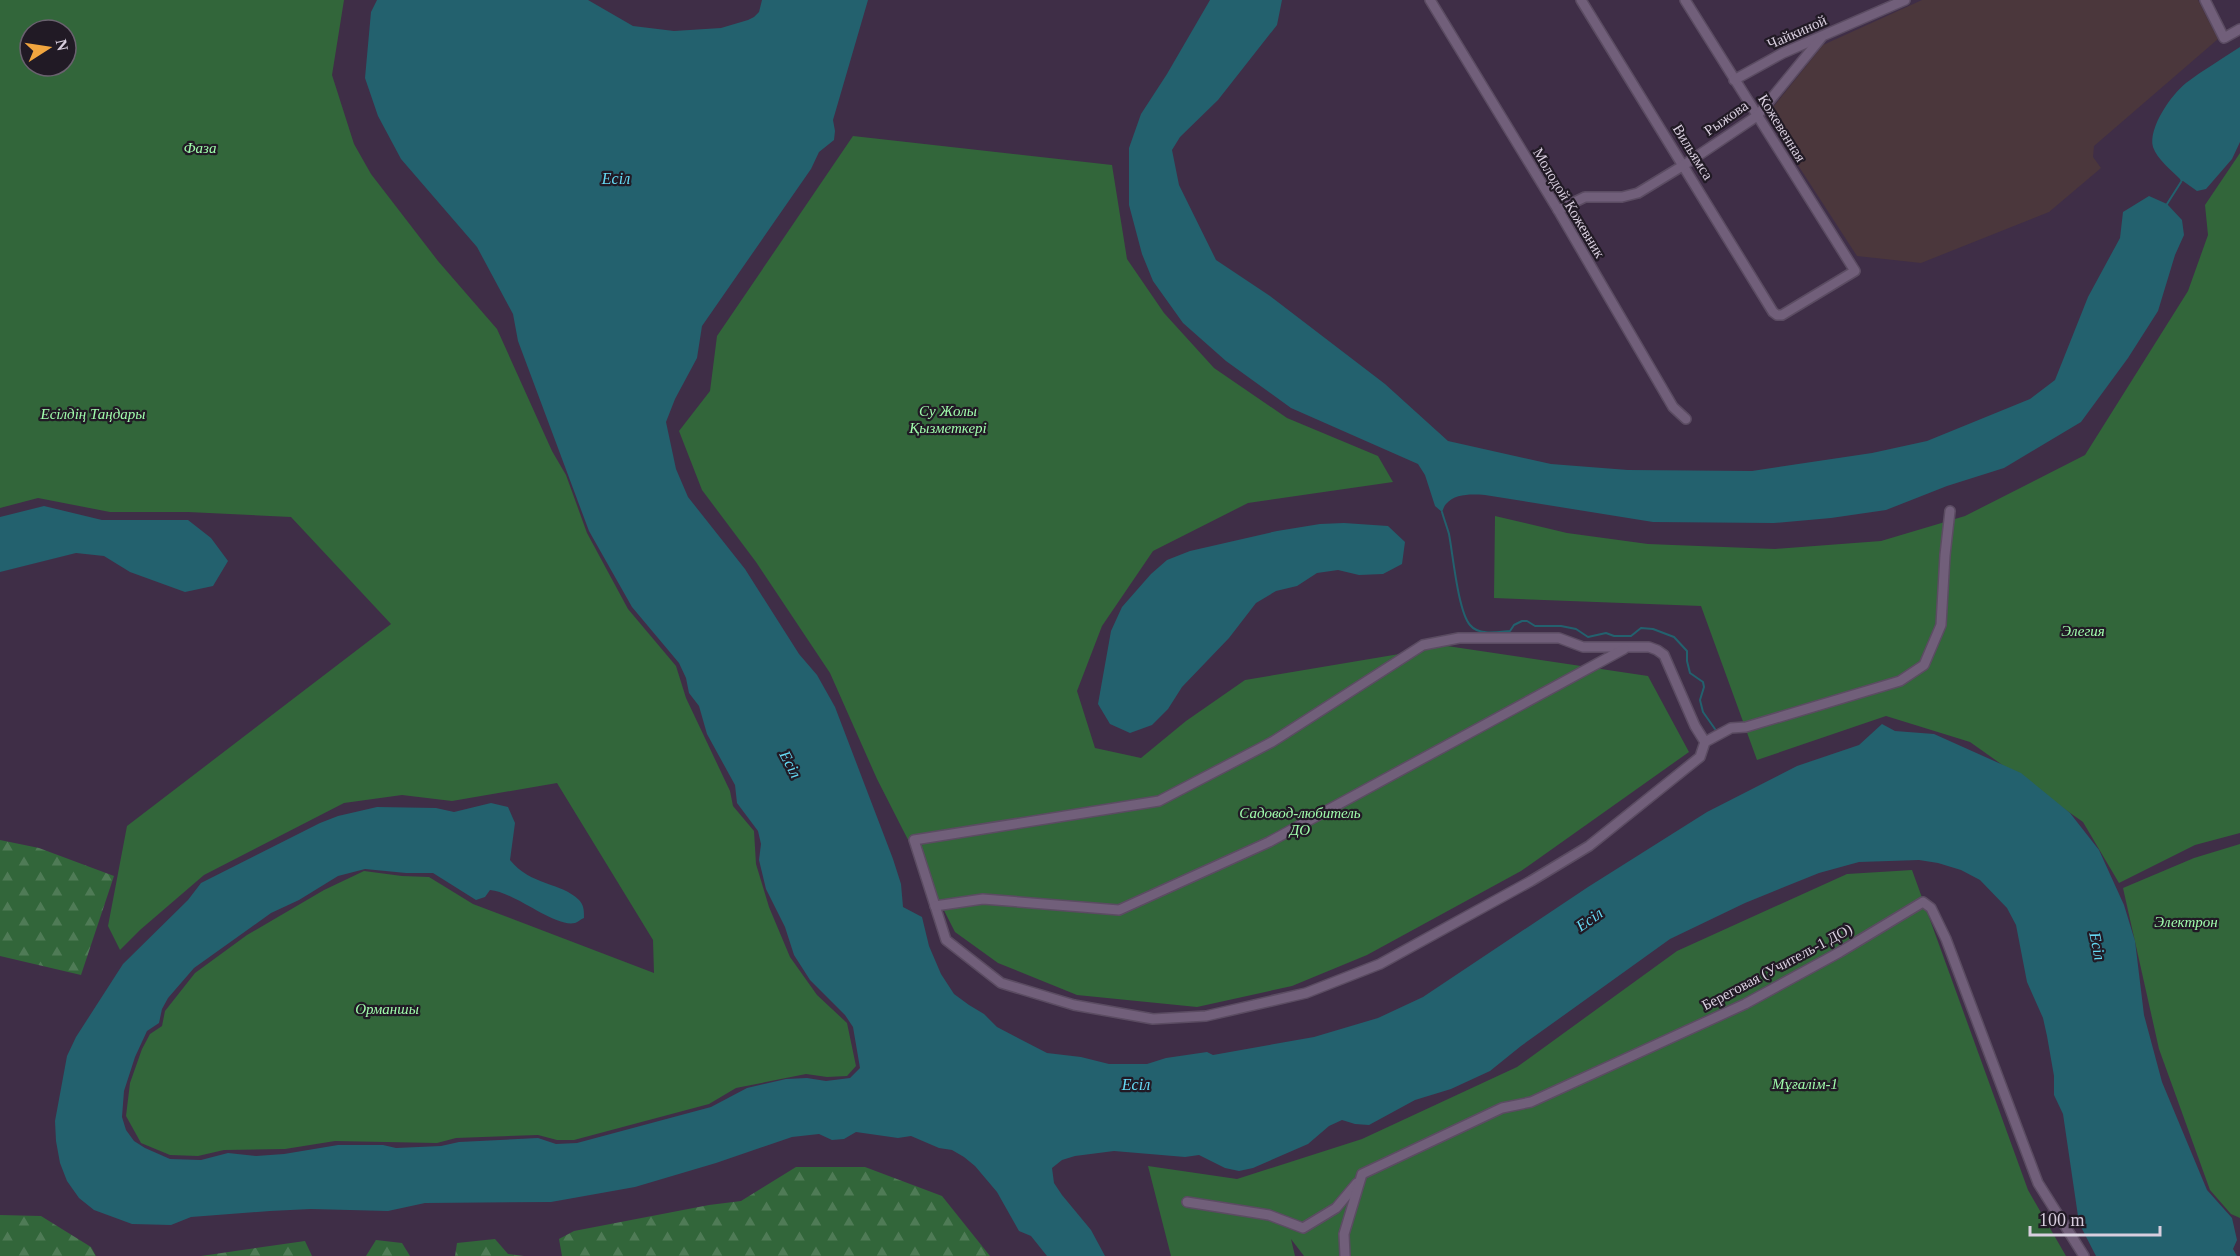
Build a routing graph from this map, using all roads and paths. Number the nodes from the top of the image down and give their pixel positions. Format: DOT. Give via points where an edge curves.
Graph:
graph roads {
  1 [pos="1430,0"];
  2 [pos="1581,0"];
  3 [pos="1685,0"];
  4 [pos="1905,0"];
  5 [pos="2205,0"];
  6 [pos="2240,29"];
  7 [pos="1821,38"];
  8 [pos="1734,80"];
  9 [pos="1757,116"];
  10 [pos="1684,165"];
  11 [pos="1558,210"];
  12 [pos="1782,315"];
  13 [pos="1686,418"];
  14 [pos="1950,511"];
  15 [pos="1627,648"];
  16 [pos="1705,742"];
  17 [pos="935,906"];
  18 [pos="1361,1176"];
  19 [pos="1187,1202"];
  20 [pos="1345,1256"];
  21 [pos="2084,1256"];
  1 -- 11 [label="street, Молодой Кожевник"];
  2 -- 10 [label="street, Вильямса"];
  3 -- 8 [label="street, Кожевенная"];
  4 -- 7 [label="street, Чайкиной"];
  5 -- 6 [label="street" via="2224,38"];
  7 -- 8 [label="street, Чайкиной" via="1783,53"];
  7 -- 9 [label="street, Рыжова"];
  8 -- 9 [label="street, Кожевенная"];
  9 -- 10 [label="street, Рыжова"];
  9 -- 12 [label="street, Кожевенная" via="1855,271"];
  10 -- 11 [label="street, Рыжова" via="1638,193 1585,197"];
  10 -- 12 [label="street, Вильямса" via="1773,312"];
  11 -- 13 [label="street, Молодой Кожевник" via="1672,407"];
  14 -- 16 [label="street" via="1941,625 1924,665 1900,681 1746,727 1731,728"];
  15 -- 16 [label="street" via="1649,647 1664,655"];
  15 -- 17 [label="street" via="1269,842 1119,910 983,899"];
  15 -- 17 [label="street" via="1583,647 1559,638 1460,638 1424,645 1272,742 1159,801 914,840"];
  16 -- 17 [label="street" via="1700,757 1588,846 1401,953 1306,993 1206,1016 1153,1019 1074,1005 1002,983 946,940"];
  18 -- 19 [label="street" via="1336,1209 1303,1228 1269,1215"];
  18 -- 20 [label="street" via="1344,1234"];
  18 -- 21 [label="street, Береговая (Учитель-1 ДО)" via="1502,1108 1531,1102 1746,1004 1923,902 1931,908 1946,939 2038,1183"];
}
